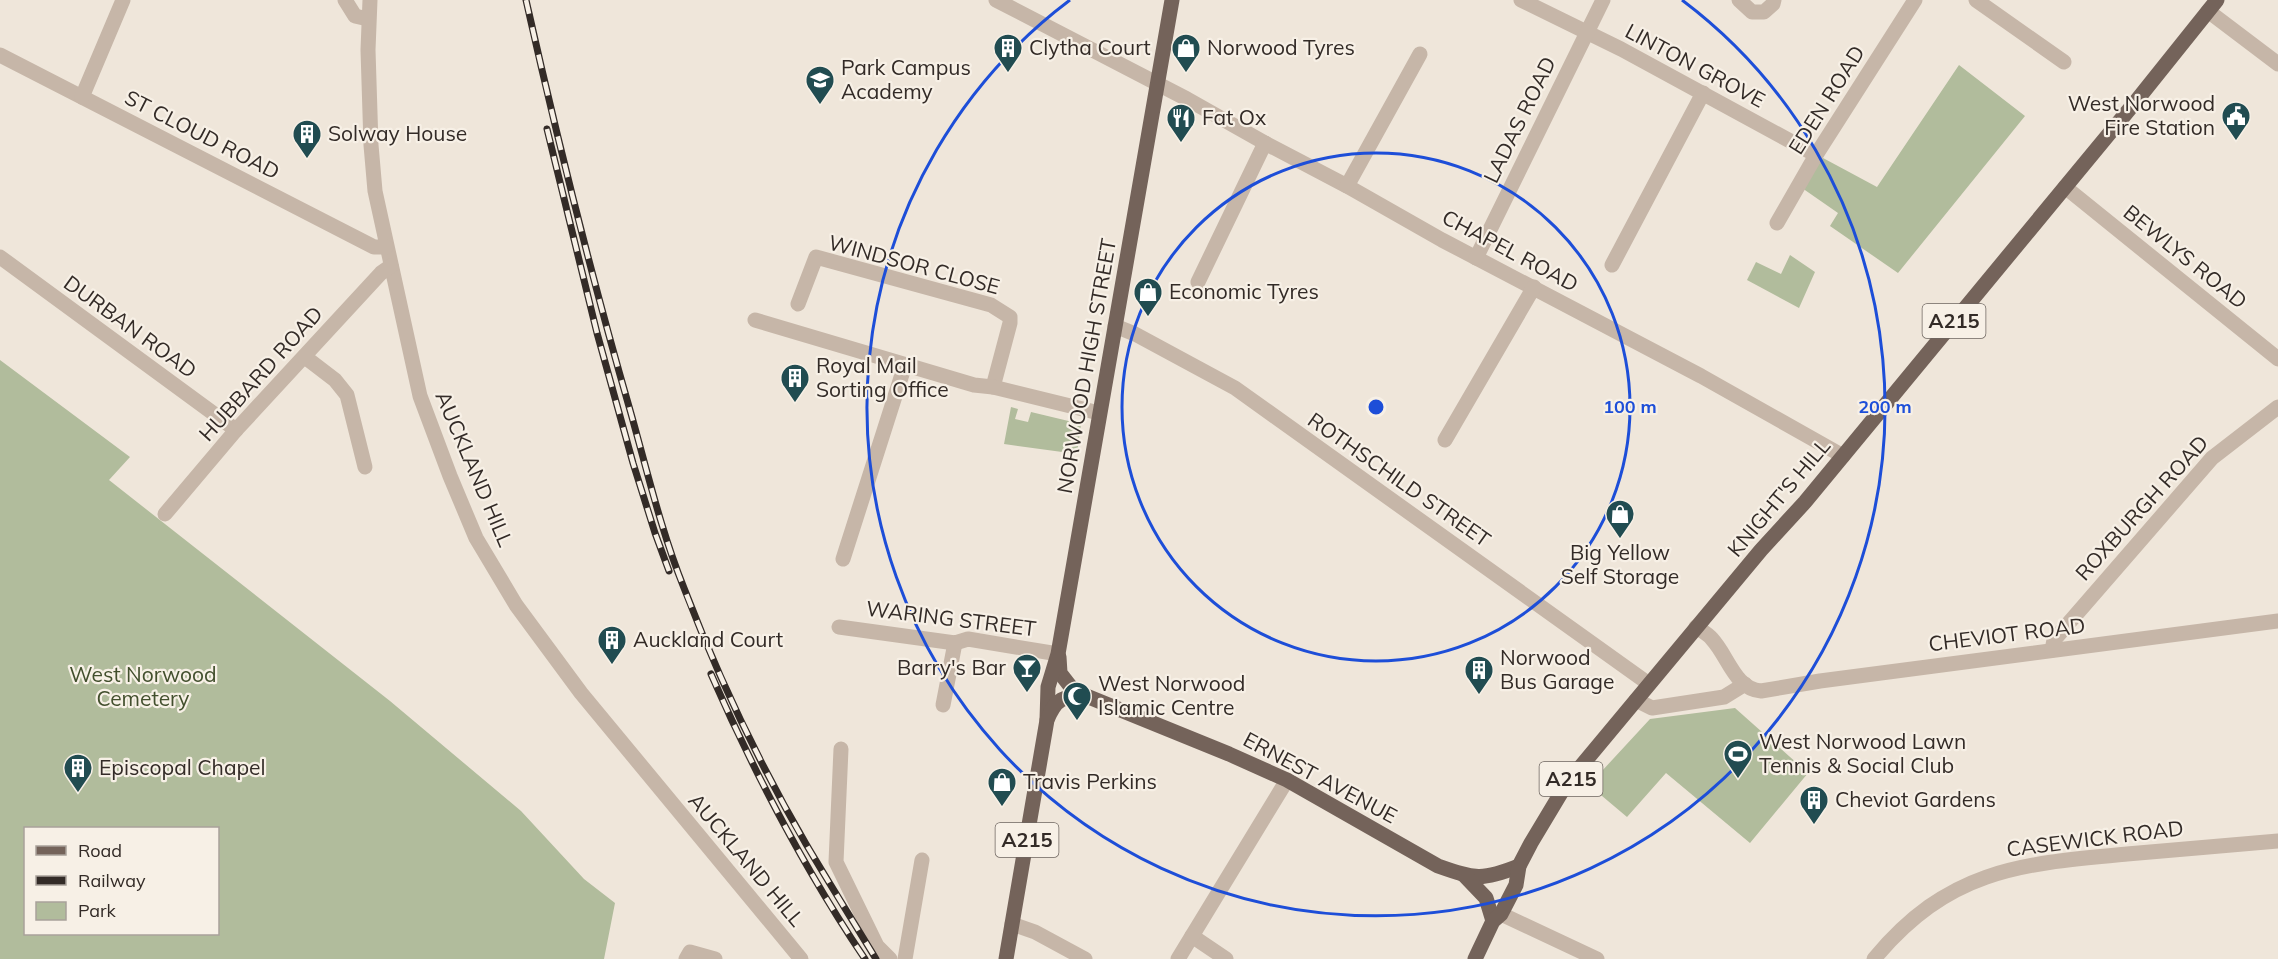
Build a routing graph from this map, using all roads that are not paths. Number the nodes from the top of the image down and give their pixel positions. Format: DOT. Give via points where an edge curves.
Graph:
graph roads {
  1 [pos="123,0"];
  2 [pos="345,0"];
  3 [pos="370,0"];
  4 [pos="996,0"];
  5 [pos="1172,0"];
  6 [pos="1521,0"];
  7 [pos="1603,0"];
  8 [pos="1739,0"];
  9 [pos="1774,0"];
  10 [pos="1915,0"];
  11 [pos="1976,0"];
  12 [pos="2213,5"];
  13 [pos="369,18"];
  14 [pos="1586,31"];
  15 [pos="1420,54"];
  16 [pos="0,55"];
  17 [pos="2064,62"];
  18 [pos="2278,64"];
  19 [pos="1158,85"];
  20 [pos="1703,93"];
  21 [pos="82,97"];
  22 [pos="1265,143"];
  23 [pos="1816,155"];
  24 [pos="1347,186"];
  25 [pos="2065,187"];
  26 [pos="1777,223"];
  27 [pos="386,247"];
  28 [pos="0,257"];
  29 [pos="1476,258"];
  30 [pos="1612,265"];
  31 [pos="391,266"];
  32 [pos="1197,282"];
  33 [pos="1534,287"];
  34 [pos="798,304"];
  35 [pos="755,320"];
  36 [pos="1115,326"];
  37 [pos="305,357"];
  38 [pos="2278,359"];
  39 [pos="905,365"];
  40 [pos="993,387"];
  41 [pos="2278,406"];
  42 [pos="1100,413"];
  43 [pos="236,430"];
  44 [pos="1445,440"];
  45 [pos="1843,456"];
  46 [pos="365,467"];
  47 [pos="165,514"];
  48 [pos="843,559"];
  49 [pos="2278,621"];
  50 [pos="839,627"];
  51 [pos="1696,627"];
  52 [pos="955,643"];
  53 [pos="2052,650"];
  54 [pos="1058,654"];
  55 [pos="1649,684"];
  56 [pos="1745,684"];
  57 [pos="1086,697"];
  58 [pos="1636,700"];
  59 [pos="944,705"];
  60 [pos="1047,720"];
  61 [pos="841,749"];
  62 [pos="1287,780"];
  63 [pos="2278,841"];
  64 [pos="922,860"];
  65 [pos="1519,866"];
  66 [pos="1464,875"];
  67 [pos="1497,917"];
  68 [pos="1012,924"];
  69 [pos="1192,936"];
  70 [pos="686,959"];
  71 [pos="716,959"];
  72 [pos="801,959"];
  73 [pos="890,959"];
  74 [pos="905,959"];
  75 [pos="1006,959"];
  76 [pos="1085,959"];
  77 [pos="1178,959"];
  78 [pos="1226,959"];
  79 [pos="1475,959"];
  80 [pos="1597,959"];
  81 [pos="1874,959"];
  1 -- 21 [label="street"];
  2 -- 13 [label="street" via="355,16"];
  3 -- 13 [label="street, AUCKLAND HILL"];
  4 -- 19 [label="street, CHAPEL ROAD"];
  5 -- 19 [label="main road, NORWOOD HIGH STREET"];
  6 -- 14 [label="street, LINTON GROVE"];
  7 -- 14 [label="street, LADAS ROAD"];
  8 -- 9 [label="street" via="1752,12 1764,12"];
  10 -- 23 [label="street, EDEN ROAD"];
  11 -- 17 [label="street"];
  12 -- 18 [label="street"];
  12 -- 25 [label="main road, KNIGHT'S HILL / A215"];
  13 -- 27 [label="street, AUCKLAND HILL" via="372,170"];
  14 -- 20 [label="street, LINTON GROVE"];
  14 -- 29 [label="street, LADAS ROAD"];
  15 -- 24 [label="street"];
  16 -- 21 [label="street, ST CLOUD ROAD"];
  19 -- 22 [label="street, CHAPEL ROAD"];
  19 -- 36 [label="main road, NORWOOD HIGH STREET"];
  20 -- 23 [label="street, LINTON GROVE"];
  20 -- 30 [label="street"];
  21 -- 27 [label="street, ST CLOUD ROAD" via="374,247"];
  22 -- 24 [label="street, CHAPEL ROAD"];
  22 -- 32 [label="street"];
  23 -- 26 [label="street, EDEN ROAD"];
  24 -- 29 [label="street, CHAPEL ROAD"];
  25 -- 38 [label="street, BEWLYS ROAD"];
  25 -- 45 [label="main road, KNIGHT'S HILL / A215"];
  27 -- 31 [label="street, AUCKLAND HILL"];
  28 -- 43 [label="street, DURBAN ROAD"];
  29 -- 33 [label="street, CHAPEL ROAD"];
  31 -- 37 [label="street, HUBBARD ROAD"];
  31 -- 72 [label="street, AUCKLAND HILL" via="420,396 479,544 516,605 581,693"];
  33 -- 44 [label="street"];
  33 -- 45 [label="street, CHAPEL ROAD"];
  34 -- 40 [label="street, WINDSOR CLOSE" via="816,257 991,305 1010,316"];
  35 -- 39 [label="street"];
  36 -- 42 [label="main road, NORWOOD HIGH STREET"];
  36 -- 55 [label="street, ROTHSCHILD STREET" via="1235,388"];
  37 -- 43 [label="street, HUBBARD ROAD"];
  37 -- 46 [label="street" via="335,380 347,395"];
  39 -- 40 [label="street"];
  39 -- 48 [label="street"];
  40 -- 42 [label="street"];
  41 -- 53 [label="street, ROXBURGH ROAD" via="2204,467 2054,640"];
  42 -- 54 [label="main road, NORWOOD HIGH STREET"];
  43 -- 47 [label="street, HUBBARD ROAD"];
  45 -- 51 [label="main road, KNIGHT'S HILL / A215"];
  49 -- 53 [label="street, CHEVIOT ROAD"];
  50 -- 52 [label="street, WARING STREET"];
  51 -- 55 [label="main road, KNIGHT'S HILL / A215"];
  51 -- 56 [label="street" via="1713,639"];
  52 -- 54 [label="street, WARING STREET" via="968,639"];
  52 -- 59 [label="street"];
  53 -- 56 [label="street, CHEVIOT ROAD" via="1761,691"];
  54 -- 57 [label="main road, NORWOOD HIGH STREET" via="1063,679"];
  54 -- 60 [label="main road, NORWOOD HIGH STREET" via="1048,687"];
  55 -- 58 [label="main road, KNIGHT'S HILL / A215"];
  56 -- 58 [label="street" via="1724,697 1652,708"];
  57 -- 60 [label="main road" via="1063,698"];
  57 -- 62 [label="main road, ERNEST AVENUE"];
  58 -- 65 [label="main road, KNIGHT'S HILL / A215" via="1563,788"];
  60 -- 68 [label="main road, A215"];
  61 -- 73 [label="street" via="836,862 878,946"];
  62 -- 66 [label="main road, ERNEST AVENUE" via="1438,866"];
  62 -- 69 [label="street"];
  63 -- 81 [label="street, CASEWICK ROAD" via="2060,860 1999,872 1934,903 1891,939"];
  64 -- 74 [label="street"];
  65 -- 66 [label="main road, ERNEST AVENUE" via="1483,878"];
  65 -- 67 [label="main road, KNIGHT'S HILL / A215" via="1516,885"];
  66 -- 67 [label="main road, ERNEST AVENUE" via="1486,898"];
  67 -- 79 [label="main road, KNIGHT'S HILL / A215"];
  67 -- 80 [label="street"];
  68 -- 75 [label="main road, A215"];
  68 -- 76 [label="street"];
  69 -- 77 [label="street"];
  69 -- 78 [label="street"];
  70 -- 71 [label="street" via="690,952"];
}
